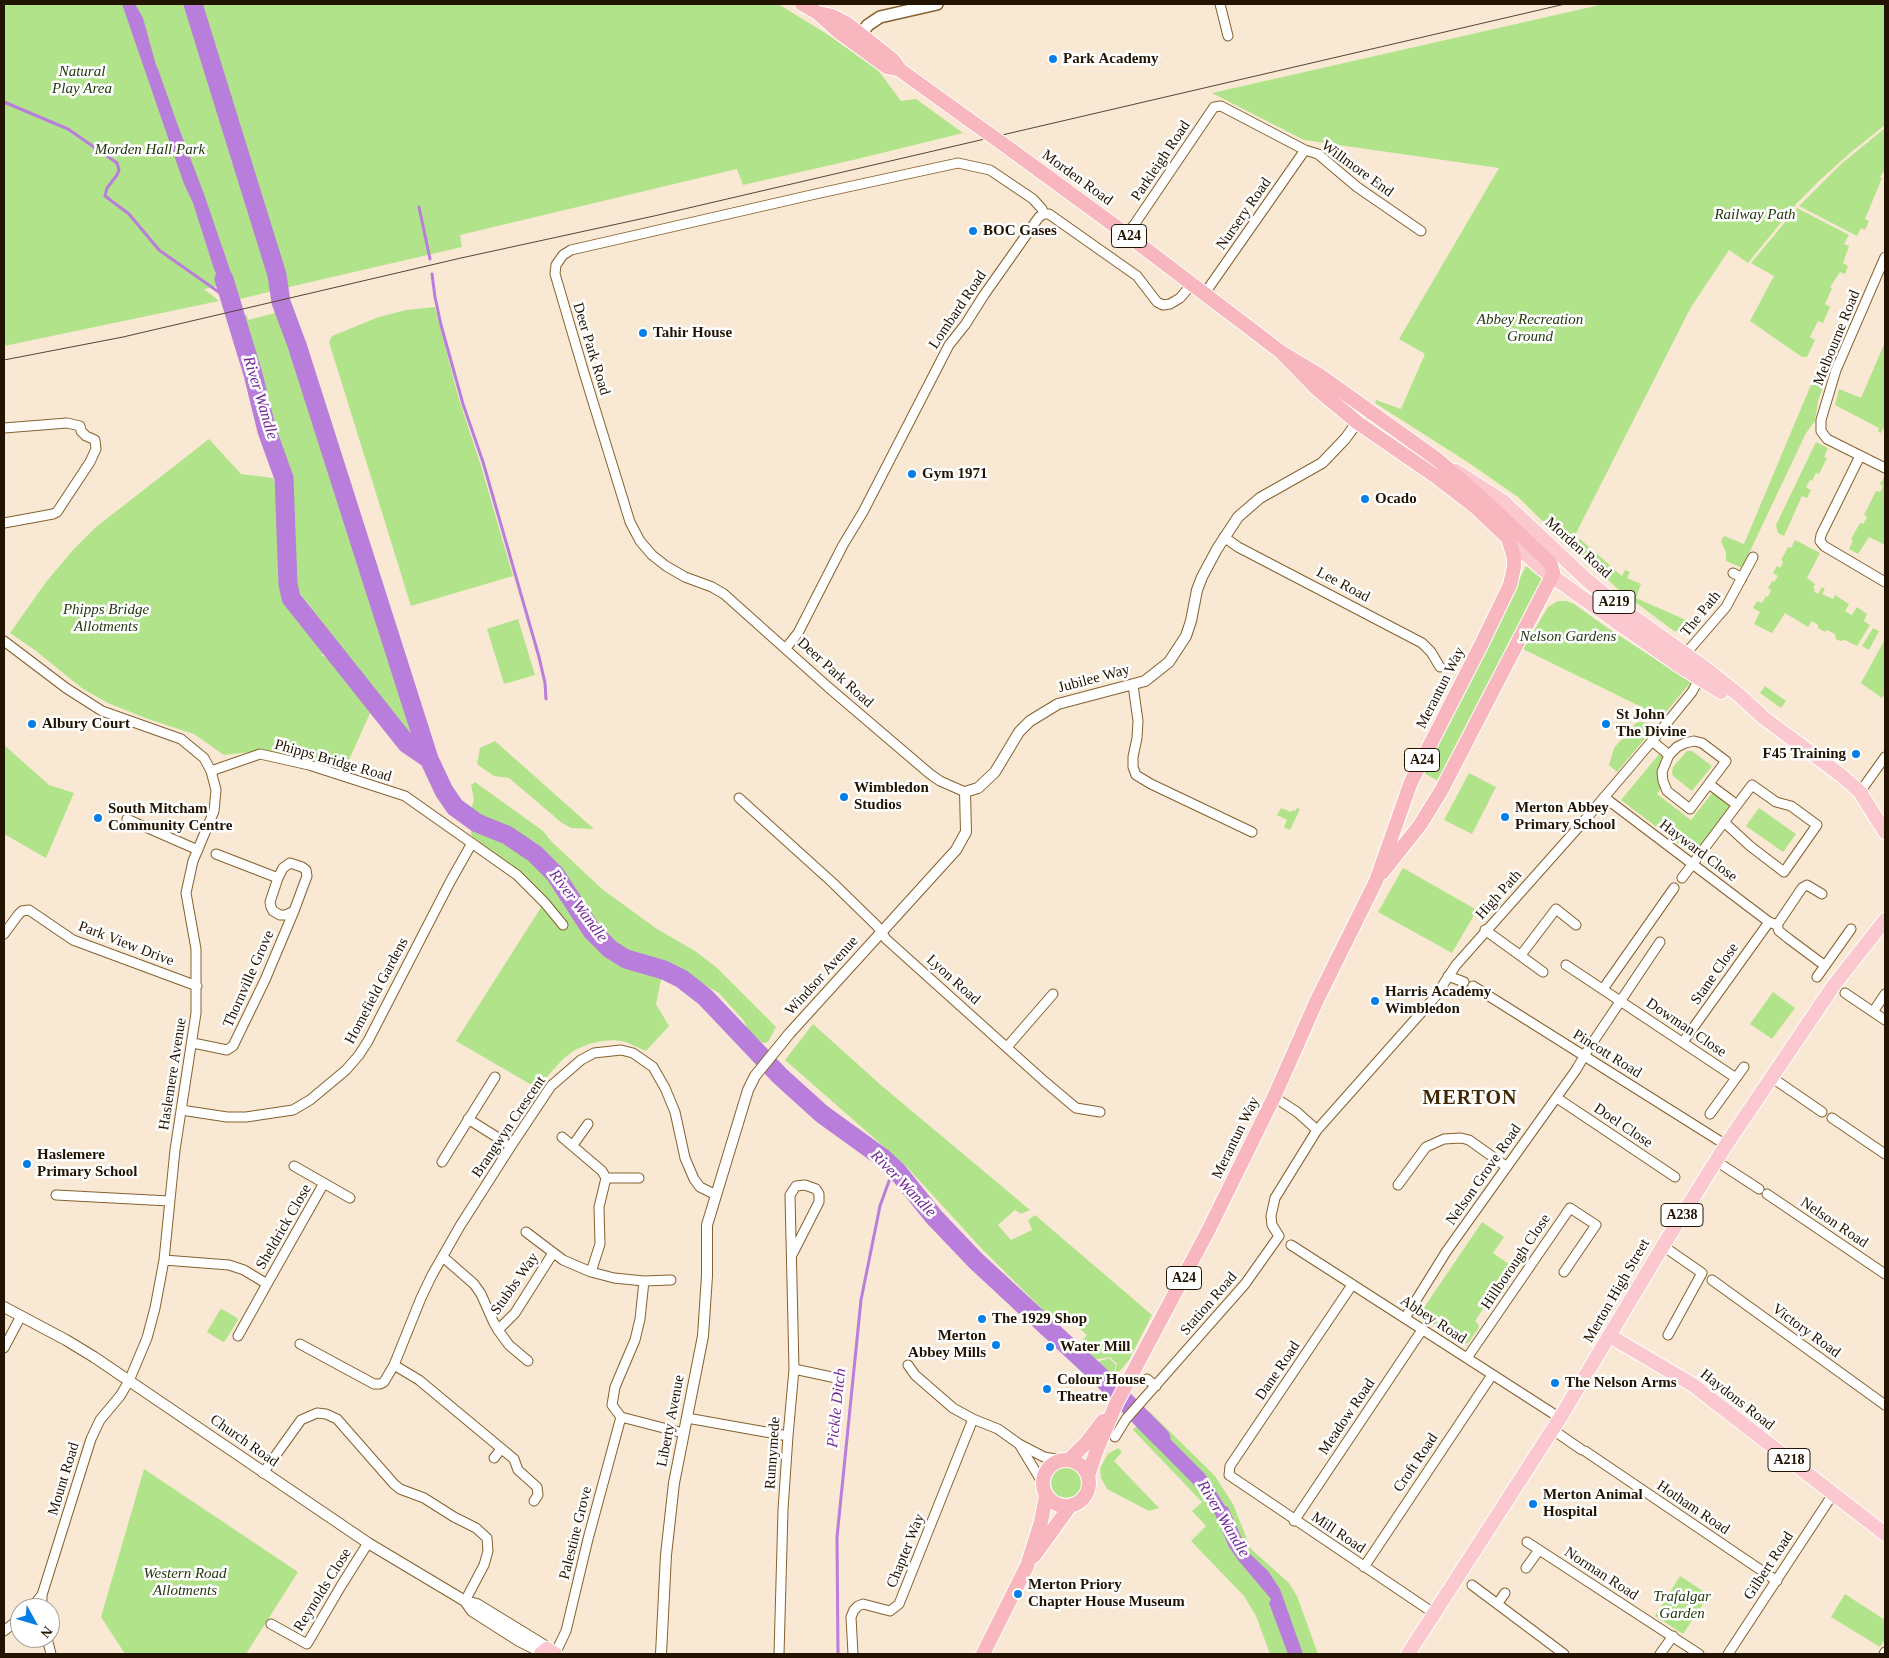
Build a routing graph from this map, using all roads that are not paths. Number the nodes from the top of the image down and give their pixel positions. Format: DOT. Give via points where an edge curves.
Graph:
graph roads {
  1 [pos="802,4"];
  2 [pos="937,4"];
  3 [pos="1220,4"];
  4 [pos="818,13"];
  5 [pos="861,34"];
  6 [pos="1228,36"];
  7 [pos="900,70"];
  8 [pos="1221,106"];
  9 [pos="1305,150"];
  10 [pos="1044,214"];
  11 [pos="1421,231"];
  12 [pos="1126,234"];
  13 [pos="1885,259"];
  14 [pos="1192,284"];
  15 [pos="1204,294"];
  16 [pos="1281,352"];
  17 [pos="1367,409"];
  18 [pos="1358,422"];
  19 [pos="4,428"];
  20 [pos="1860,456"];
  21 [pos="1885,468"];
  22 [pos="4,523"];
  23 [pos="1224,538"];
  24 [pos="1508,538"];
  25 [pos="1538,550"];
  26 [pos="1753,557"];
  27 [pos="1733,573"];
  28 [pos="1552,576"];
  29 [pos="1742,578"];
  30 [pos="1885,582"];
  31 [pos="1510,585"];
  32 [pos="4,641"];
  33 [pos="786,648"];
  34 [pos="1682,659"];
  35 [pos="1440,667"];
  36 [pos="1700,677"];
  37 [pos="1132,685"];
  38 [pos="1764,718"];
  39 [pos="1652,741"];
  40 [pos="1669,755"];
  41 [pos="1885,757"];
  42 [pos="211,771"];
  43 [pos="1709,784"];
  44 [pos="965,792"];
  45 [pos="1860,792"];
  46 [pos="739,798"];
  47 [pos="1604,798"];
  48 [pos="1737,805"];
  49 [pos="128,819"];
  50 [pos="1724,822"];
  51 [pos="1252,832"];
  52 [pos="1885,832"];
  53 [pos="472,843"];
  54 [pos="198,850"];
  55 [pos="216,854"];
  56 [pos="1692,863"];
  57 [pos="278,878"];
  58 [pos="1682,878"];
  59 [pos="1376,881"];
  60 [pos="1674,888"];
  61 [pos="1822,894"];
  62 [pos="294,911"];
  63 [pos="1884,920"];
  64 [pos="1773,924"];
  65 [pos="563,925"];
  66 [pos="1576,925"];
  67 [pos="1851,929"];
  68 [pos="1486,930"];
  69 [pos="882,932"];
  70 [pos="4,934"];
  71 [pos="1660,942"];
  72 [pos="1521,955"];
  73 [pos="1824,964"];
  74 [pos="1566,965"];
  75 [pos="1543,972"];
  76 [pos="1448,976"];
  77 [pos="1817,977"];
  78 [pos="197,986"];
  79 [pos="1603,989"];
  80 [pos="1845,993"];
  81 [pos="1052,994"];
  82 [pos="1885,994"];
  83 [pos="1622,1000"];
  84 [pos="1873,1012"];
  85 [pos="1885,1020"];
  86 [pos="1683,1042"];
  87 [pos="193,1043"];
  88 [pos="1007,1047"];
  89 [pos="1585,1056"];
  90 [pos="1744,1067"];
  91 [pos="494,1077"];
  92 [pos="1771,1077"];
  93 [pos="1736,1078"];
  94 [pos="1274,1097"];
  95 [pos="1556,1098"];
  96 [pos="181,1110"];
  97 [pos="1100,1112"];
  98 [pos="1822,1112"];
  99 [pos="1710,1114"];
  100 [pos="1832,1118"];
  101 [pos="468,1119"];
  102 [pos="588,1124"];
  103 [pos="1317,1130"];
  104 [pos="562,1137"];
  105 [pos="573,1145"];
  106 [pos="1726,1145"];
  107 [pos="511,1146"];
  108 [pos="1885,1154"];
  109 [pos="1716,1161"];
  110 [pos="442,1162"];
  111 [pos="294,1166"];
  112 [pos="1507,1167"];
  113 [pos="1675,1177"];
  114 [pos="606,1178"];
  115 [pos="639,1178"];
  116 [pos="324,1183"];
  117 [pos="1398,1185"];
  118 [pos="56,1195"];
  119 [pos="716,1195"];
  120 [pos="350,1198"];
  121 [pos="169,1201"];
  122 [pos="526,1232"];
  123 [pos="1279,1236"];
  124 [pos="1291,1245"];
  125 [pos="1663,1246"];
  126 [pos="553,1253"];
  127 [pos="793,1253"];
  128 [pos="442,1257"];
  129 [pos="164,1260"];
  130 [pos="591,1272"];
  131 [pos="1564,1272"];
  132 [pos="1885,1274"];
  133 [pos="671,1280"];
  134 [pos="1712,1280"];
  135 [pos="644,1281"];
  136 [pos="267,1284"];
  137 [pos="1352,1285"];
  138 [pos="4,1307"];
  139 [pos="21,1316"];
  140 [pos="1405,1318"];
  141 [pos="498,1330"];
  142 [pos="1422,1330"];
  143 [pos="1668,1335"];
  144 [pos="238,1336"];
  145 [pos="1610,1336"];
  146 [pos="300,1344"];
  147 [pos="4,1348"];
  148 [pos="1466,1358"];
  149 [pos="528,1361"];
  150 [pos="394,1365"];
  151 [pos="908,1365"];
  152 [pos="794,1370"];
  153 [pos="1492,1375"];
  154 [pos="841,1379"];
  155 [pos="1147,1379"];
  156 [pos="129,1381"];
  157 [pos="1156,1386"];
  158 [pos="1116,1404"];
  159 [pos="1885,1404"];
  160 [pos="621,1417"];
  161 [pos="687,1418"];
  162 [pos="1560,1418"];
  163 [pos="973,1419"];
  164 [pos="1553,1430"];
  165 [pos="683,1433"];
  166 [pos="788,1436"];
  167 [pos="1115,1436"];
  168 [pos="1019,1444"];
  169 [pos="501,1449"];
  170 [pos="494,1458"];
  171 [pos="1065,1460"];
  172 [pos="262,1473"];
  173 [pos="1228,1473"];
  174 [pos="1088,1476"];
  175 [pos="1042,1482"];
  176 [pos="1833,1494"];
  177 [pos="1046,1496"];
  178 [pos="534,1501"];
  179 [pos="1070,1506"];
  180 [pos="1294,1521"];
  181 [pos="1885,1534"];
  182 [pos="1527,1542"];
  183 [pos="368,1543"];
  184 [pos="1539,1550"];
  185 [pos="1364,1568"];
  186 [pos="1526,1568"];
  187 [pos="1026,1569"];
  188 [pos="1777,1581"];
  189 [pos="1472,1585"];
  190 [pos="1505,1593"];
  191 [pos="42,1595"];
  192 [pos="39,1598"];
  193 [pos="465,1601"];
  194 [pos="1498,1603"];
  195 [pos="1435,1614"];
  196 [pos="271,1624"];
  197 [pos="1673,1636"];
  198 [pos="519,1641"];
  199 [pos="548,1653"];
  200 [pos="523,1654"];
  201 [pos="661,1654"];
  202 [pos="779,1654"];
  203 [pos="853,1654"];
  204 [pos="983,1654"];
  205 [pos="1408,1654"];
  206 [pos="1564,1654"];
  207 [pos="1660,1654"];
  208 [pos="1699,1654"];
  209 [pos="1728,1654"];
  1 -- 4 [label="highway, Morden Road / A24"];
  2 -- 5 [label="main road" via="880,17"];
  3 -- 6 [label="street"];
  4 -- 5 [label="highway, Morden Road / A24" via="832,16"];
  4 -- 7 [label="highway, Morden Road / A24" via="887,67"];
  5 -- 7 [label="highway, Morden Road / A24" via="893,60"];
  7 -- 12 [label="highway, Morden Road / A24, bridge"];
  8 -- 9 [label="street, Willmore End"];
  8 -- 12 [label="street, Parkleigh Road" via="1214,107"];
  9 -- 11 [label="street, Willmore End" via="1318,154 1357,187"];
  9 -- 15 [label="street, Nursery Road"];
  10 -- 14 [label="street" via="1049,214 1137,276 1156,302 1163,306 1180,298"];
  10 -- 33 [label="street, Lombard Road" via="948,345 863,512 798,633"];
  10 -- 33 [label="street, Deer Park Road" via="1032,199 990,170 958,163 572,250 563,255 556,266 555,274 627,513 640,541 666,566 724,594"];
  12 -- 14 [label="highway, Morden Road / A24"];
  13 -- 20 [label="street, Melbourne Road" via="1836,370 1822,420 1821,431 1826,439"];
  14 -- 15 [label="highway, Morden Road / A24"];
  15 -- 16 [label="highway, Morden Road / A24"];
  16 -- 17 [label="highway, Morden Road / A24"];
  16 -- 18 [label="highway, Morden Road / A24" via="1317,390"];
  17 -- 18 [label="street, Jubilee Way"];
  17 -- 25 [label="highway, Morden Road / A24" via="1438,460"];
  18 -- 23 [label="street, Jubilee Way" via="1322,463 1247,508"];
  18 -- 24 [label="highway, Morden Road / A24" via="1474,506"];
  19 -- 22 [label="street" via="68,423 80,426 81,432 96,440 90,462 58,512"];
  20 -- 21 [label="street"];
  20 -- 30 [label="street" via="1820,541"];
  23 -- 35 [label="street, Lee Road" via="1422,643"];
  23 -- 37 [label="street, Jubilee Way" via="1196,590 1191,621 1179,650 1158,673"];
  24 -- 25 [label="main road, Morden Road / A219"];
  24 -- 31 [label="highway, Merantun Way / A24" via="1514,563"];
  25 -- 28 [label="highway, Morden Road / A24" via="1550,563"];
  25 -- 31 [label="main road"];
  25 -- 34 [label="main road, Morden Road / A219" via="1595,587"];
  26 -- 29 [label="street, The Path"];
  27 -- 29 [label="street"];
  28 -- 34 [label="main road, Morden Road / A219"];
  28 -- 59 [label="highway, Merantun Way / A24" via="1441,791 1420,825"];
  29 -- 34 [label="street, The Path" via="1726,608"];
  31 -- 59 [label="highway, Merantun Way / A24" via="1411,782"];
  32 -- 42 [label="street" via="102,711 181,739 204,758"];
  33 -- 44 [label="street, Deer Park Road" via="930,774"];
  34 -- 36 [label="main road, Morden Road / A219"];
  34 -- 38 [label="main road, Morden Road / A219" via="1740,695"];
  36 -- 38 [label="main road, Morden Road / A219"];
  36 -- 39 [label="street, High Path" via="1692,692"];
  37 -- 44 [label="street, Jubilee Way" via="1058,704 1043,712 1019,732 987,780 978,788"];
  37 -- 51 [label="street" via="1138,721 1133,762 1136,775"];
  38 -- 45 [label="main road, Morden Road / A219"];
  39 -- 40 [label="street"];
  39 -- 47 [label="street, High Path"];
  40 -- 43 [label="street" via="1685,743 1702,743 1726,761"];
  40 -- 43 [label="street" via="1662,772 1663,782 1668,791 1690,808"];
  41 -- 45 [label="street"];
  42 -- 53 [label="street, Phipps Bridge Road" via="260,754 309,765 405,796"];
  42 -- 54 [label="street, Haslemere Avenue" via="216,790 214,811"];
  43 -- 48 [label="street"];
  44 -- 69 [label="street, Windsor Avenue" via="967,822 963,840"];
  45 -- 52 [label="main road, Morden Road / A219"];
  46 -- 69 [label="street, Lyon Road"];
  47 -- 56 [label="street, Hayward Close"];
  47 -- 68 [label="street, High Path"];
  48 -- 50 [label="street"];
  48 -- 50 [label="street" via="1752,786 1776,802 1791,806 1817,826 1784,872"];
  49 -- 54 [label="street"];
  50 -- 56 [label="street"];
  53 -- 65 [label="street, Phipps Bridge Road" via="517,875"];
  53 -- 96 [label="street, Homefield Gardens" via="368,1040 346,1070 310,1100 281,1113 241,1117"];
  54 -- 78 [label="street, Haslemere Avenue" via="186,893 196,949"];
  55 -- 57 [label="street"];
  56 -- 58 [label="street"];
  56 -- 64 [label="street, Hayward Close"];
  57 -- 62 [label="street, Thornville Grove" via="270,902 273,912 286,915"];
  57 -- 62 [label="street, Thornville Grove" via="290,863 306,870 307,876"];
  59 -- 94 [label="highway, Merantun Way / A24" via="1317,1000"];
  60 -- 79 [label="street"];
  61 -- 64 [label="street" via="1807,885 1802,888"];
  62 -- 87 [label="street, Thornville Grove" via="233,1046 227,1050"];
  63 -- 92 [label="main road, Merton High Street / A238" via="1834,985"];
  64 -- 73 [label="street, Hayward Close"];
  64 -- 86 [label="street, Stane Close"];
  66 -- 72 [label="street" via="1556,909"];
  67 -- 73 [label="street"];
  68 -- 72 [label="street"];
  68 -- 76 [label="street, High Path"];
  69 -- 88 [label="street, Lyon Road"];
  69 -- 119 [label="street, Windsor Avenue" via="754,1076"];
  70 -- 78 [label="street, Park View Drive" via="22,911 30,910 74,940"];
  71 -- 83 [label="street, Nelson Grove Road"];
  72 -- 75 [label="street"];
  73 -- 77 [label="street"];
  74 -- 79 [label="street, Dowman Close"];
  76 -- 89 [label="street, Pincott Road" via="1469,984"];
  76 -- 103 [label="street, High Path" via="1436,997"];
  78 -- 87 [label="street, Haslemere Avenue"];
  79 -- 83 [label="street, Dowman Close"];
  80 -- 84 [label="street"];
  81 -- 88 [label="street"];
  82 -- 84 [label="street"];
  83 -- 86 [label="street, Dowman Close"];
  83 -- 89 [label="street, Nelson Grove Road"];
  84 -- 85 [label="street"];
  86 -- 93 [label="street, Dowman Close"];
  87 -- 96 [label="street, Haslemere Avenue"];
  88 -- 97 [label="street, Lyon Road" via="1076,1108"];
  89 -- 95 [label="street, Nelson Grove Road"];
  89 -- 106 [label="street, Pincott Road"];
  90 -- 93 [label="street"];
  91 -- 101 [label="street"];
  92 -- 98 [label="street"];
  92 -- 106 [label="main road, Merton High Street / A238"];
  93 -- 99 [label="street"];
  94 -- 103 [label="street"];
  94 -- 158 [label="highway, Merantun Way / A24" via="1168,1310"];
  95 -- 112 [label="street, Nelson Grove Road"];
  95 -- 113 [label="street, Doel Close"];
  96 -- 121 [label="street, Haslemere Avenue"];
  100 -- 108 [label="street"];
  101 -- 107 [label="street"];
  101 -- 110 [label="street"];
  102 -- 105 [label="street"];
  103 -- 123 [label="street, High Path" via="1275,1198 1271,1216"];
  104 -- 105 [label="street"];
  105 -- 114 [label="street"];
  106 -- 109 [label="main road, Merton High Street / A238"];
  107 -- 119 [label="street, Brangwyn Crescent" via="550,1086 563,1074 594,1053 621,1050 633,1053 653,1067 675,1112 685,1158 694,1179"];
  107 -- 128 [label="street, Brangwyn Crescent"];
  109 -- 125 [label="main road, Merton High Street / A238"];
  109 -- 132 [label="street, Nelson Road"];
  111 -- 116 [label="street, Sheldrick Close"];
  112 -- 117 [label="street" via="1469,1140 1444,1139 1426,1147"];
  112 -- 140 [label="street, Nelson Grove Road" via="1446,1252"];
  114 -- 115 [label="street"];
  114 -- 130 [label="street" via="599,1207 600,1244"];
  116 -- 120 [label="street, Sheldrick Close"];
  116 -- 136 [label="street, Sheldrick Close"];
  118 -- 121 [label="street"];
  119 -- 161 [label="street, Liberty Avenue" via="708,1225 703,1336"];
  121 -- 129 [label="street, Haslemere Avenue"];
  122 -- 126 [label="street"];
  123 -- 157 [label="street, Station Road" via="1246,1284"];
  124 -- 137 [label="street, Abbey Road"];
  125 -- 143 [label="street" via="1702,1273"];
  125 -- 145 [label="main road, Merton High Street / A238"];
  126 -- 130 [label="street"];
  126 -- 141 [label="street, Stubbs Way" via="515,1313"];
  127 -- 127 [label="street, Runnymede" via="790,1194 796,1186 805,1185 816,1189 819,1202"];
  127 -- 152 [label="street, Runnymede"];
  128 -- 141 [label="street" via="474,1284"];
  128 -- 150 [label="street, Brangwyn Crescent" via="421,1298"];
  129 -- 136 [label="street, Sheldrick Close" via="229,1265"];
  129 -- 156 [label="street, Haslemere Avenue" via="147,1338"];
  130 -- 135 [label="street"];
  131 -- 148 [label="street, Hillborough Close" via="1596,1225 1570,1208"];
  133 -- 135 [label="street"];
  134 -- 159 [label="street, Victory Road"];
  135 -- 160 [label="street" via="635,1340 613,1397 612,1405"];
  136 -- 144 [label="street, Sheldrick Close"];
  137 -- 140 [label="street, Abbey Road"];
  137 -- 173 [label="street, Dane Road"];
  138 -- 139 [label="street, Church Road"];
  139 -- 147 [label="street"];
  139 -- 156 [label="street, Church Road" via="66,1340"];
  140 -- 142 [label="street, Abbey Road"];
  141 -- 149 [label="street"];
  142 -- 148 [label="street, Abbey Road"];
  142 -- 180 [label="street, Meadow Road"];
  145 -- 162 [label="main road, Merton High Street / A238"];
  145 -- 176 [label="main road, Haydons Road / A218" via="1693,1385"];
  146 -- 150 [label="street, Brangwyn Crescent" via="374,1384 384,1382"];
  148 -- 153 [label="street, Abbey Road"];
  150 -- 169 [label="street" via="419,1380"];
  151 -- 163 [label="street" via="945,1402"];
  152 -- 154 [label="street"];
  152 -- 166 [label="street, Runnymede"];
  153 -- 162 [label="street, Abbey Road"];
  153 -- 185 [label="street, Croft Road"];
  155 -- 157 [label="street"];
  156 -- 172 [label="street, Church Road"];
  156 -- 191 [label="street, Mount Road" via="95,1429"];
  157 -- 167 [label="street, Station Road"];
  158 -- 171 [label="highway, Merantun Way / A24" via="1087,1442"];
  158 -- 174 [label="highway, Merantun Way / A24"];
  160 -- 165 [label="street"];
  160 -- 199 [label="street, Palestine Grove" via="566,1631"];
  161 -- 165 [label="street, Liberty Avenue"];
  161 -- 166 [label="street"];
  162 -- 164 [label="main road, Merton High Street / A238"];
  163 -- 168 [label="street" via="998,1429"];
  163 -- 203 [label="street, Chapter Way" via="900,1604 890,1610 863,1604 854,1610 851,1617"];
  164 -- 188 [label="street, Hotham Road" via="1583,1450 1596,1454"];
  164 -- 195 [label="main road, Merton High Street / A238"];
  165 -- 201 [label="street, Liberty Avenue" via="668,1537"];
  166 -- 202 [label="street, Runnymede"];
  168 -- 171 [label="street" via="1044,1458"];
  168 -- 175 [label="street"];
  169 -- 170 [label="street"];
  169 -- 178 [label="street" via="514,1459 518,1470 537,1487 538,1495"];
  171 -- 174 [label="highway" via="1082,1466"];
  171 -- 175 [label="highway, A24" via="1048,1468"];
  172 -- 183 [label="street, Church Road"];
  172 -- 193 [label="street" via="302,1420 316,1413 337,1419 400,1489 424,1498 487,1538 484,1565"];
  173 -- 180 [label="street, Mill Road"];
  174 -- 179 [label="highway, A24" via="1086,1495"];
  175 -- 177 [label="highway, A24"];
  176 -- 181 [label="main road, Haydons Road / A218"];
  176 -- 188 [label="street, Gilbert Road"];
  177 -- 179 [label="highway" via="1057,1505"];
  177 -- 187 [label="highway, A24"];
  179 -- 187 [label="highway, A24"];
  180 -- 185 [label="street, Mill Road"];
  182 -- 184 [label="street, Norman Road"];
  183 -- 193 [label="street, Church Road"];
  183 -- 196 [label="street, Reynolds Close" via="307,1644"];
  184 -- 186 [label="street"];
  184 -- 197 [label="street, Norman Road"];
  185 -- 195 [label="street, Mill Road"];
  187 -- 204 [label="highway, A24"];
  188 -- 209 [label="street, Gilbert Road"];
  189 -- 194 [label="street"];
  190 -- 194 [label="street"];
  191 -- 192 [label="street, Mount Road"];
  193 -- 198 [label="street, Church Road" via="472,1611"];
  193 -- 199 [label="street, Church Road" via="477,1604 544,1645"];
  194 -- 206 [label="street"];
  195 -- 205 [label="main road, Merton High Street / A238"];
  197 -- 207 [label="street"];
  197 -- 208 [label="street, Norman Road"];
  198 -- 199 [label="street, Church Road"];
  198 -- 200 [label="street"];
}
